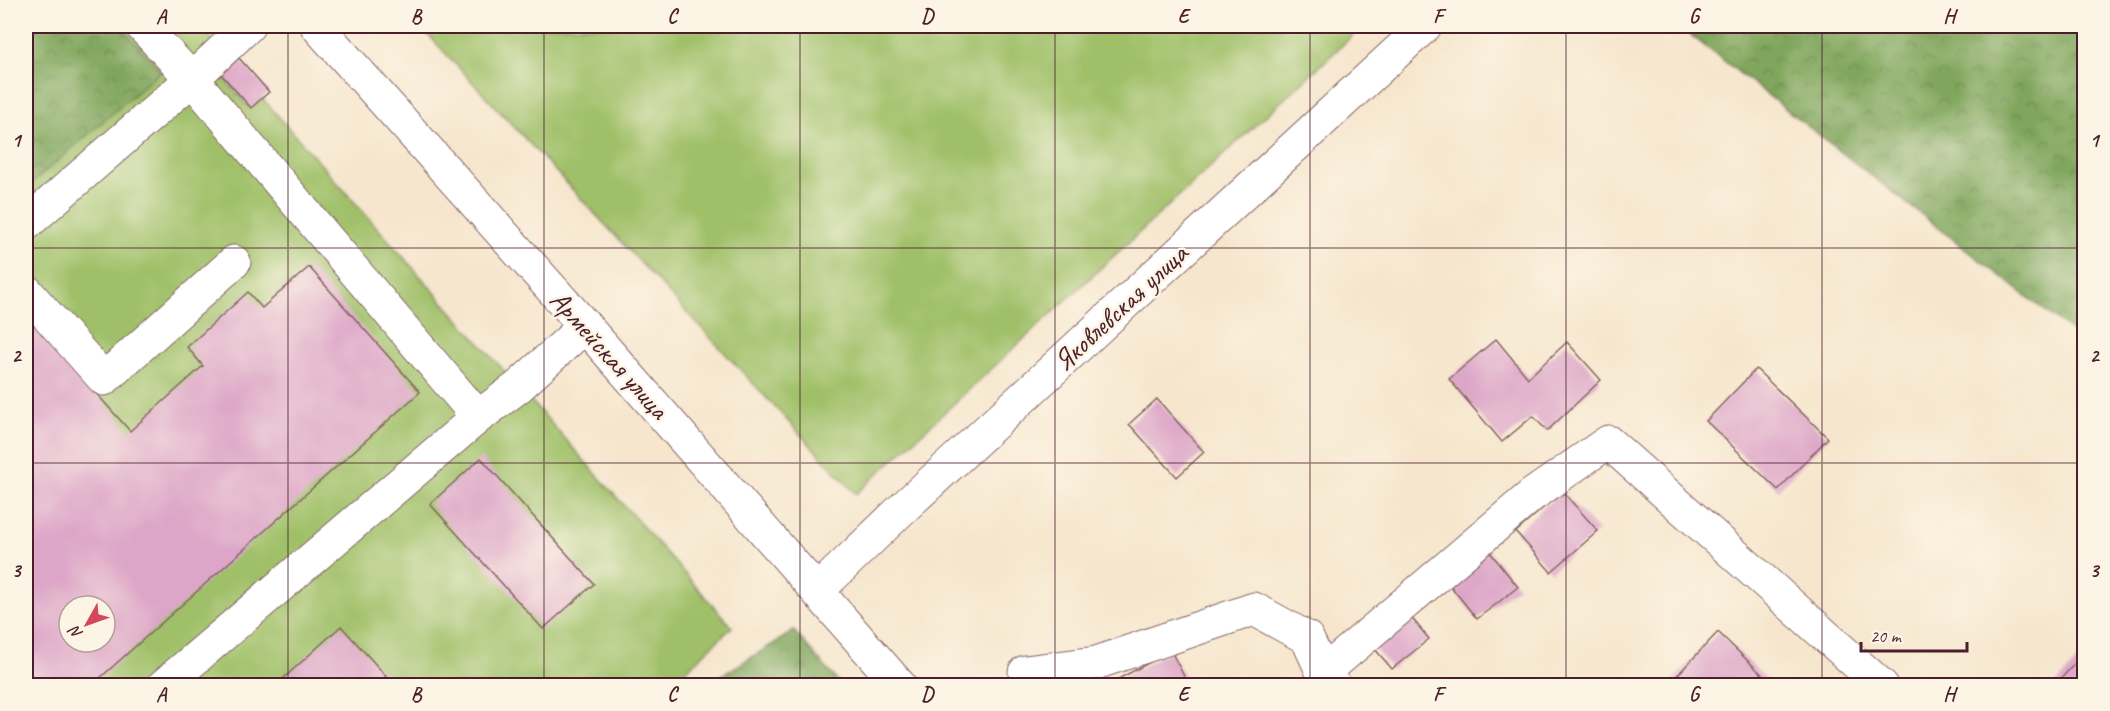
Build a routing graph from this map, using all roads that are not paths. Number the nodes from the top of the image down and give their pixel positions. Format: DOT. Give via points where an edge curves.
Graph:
graph roads {
  1 [pos="142,26"];
  2 [pos="248,26"];
  3 [pos="317,26"];
  4 [pos="1425,26"];
  5 [pos="192,80"];
  6 [pos="26,224"];
  7 [pos="234,262"];
  8 [pos="26,291"];
  9 [pos="585,326"];
  10 [pos="478,417"];
  11 [pos="818,590"];
  12 [pos="1025,672"];
  13 [pos="1329,679"];
  14 [pos="163,686"];
  15 [pos="900,686"];
  16 [pos="1882,686"];
  1 -- 5 [label="street"];
  2 -- 5 [label="street"];
  3 -- 9 [label="street, Армейская улица"];
  4 -- 11 [label="street, Яковлевская улица"];
  5 -- 6 [label="street"];
  5 -- 10 [label="street"];
  7 -- 8 [label="street" via="104,379"];
  9 -- 10 [label="street" via="518,387"];
  9 -- 11 [label="street, Армейская улица"];
  10 -- 14 [label="street"];
  11 -- 15 [label="street, Армейская улица"];
  12 -- 13 [label="street" via="1096,663 1254,609 1307,638"];
  13 -- 16 [label="street" via="1532,495 1608,442"];
}
